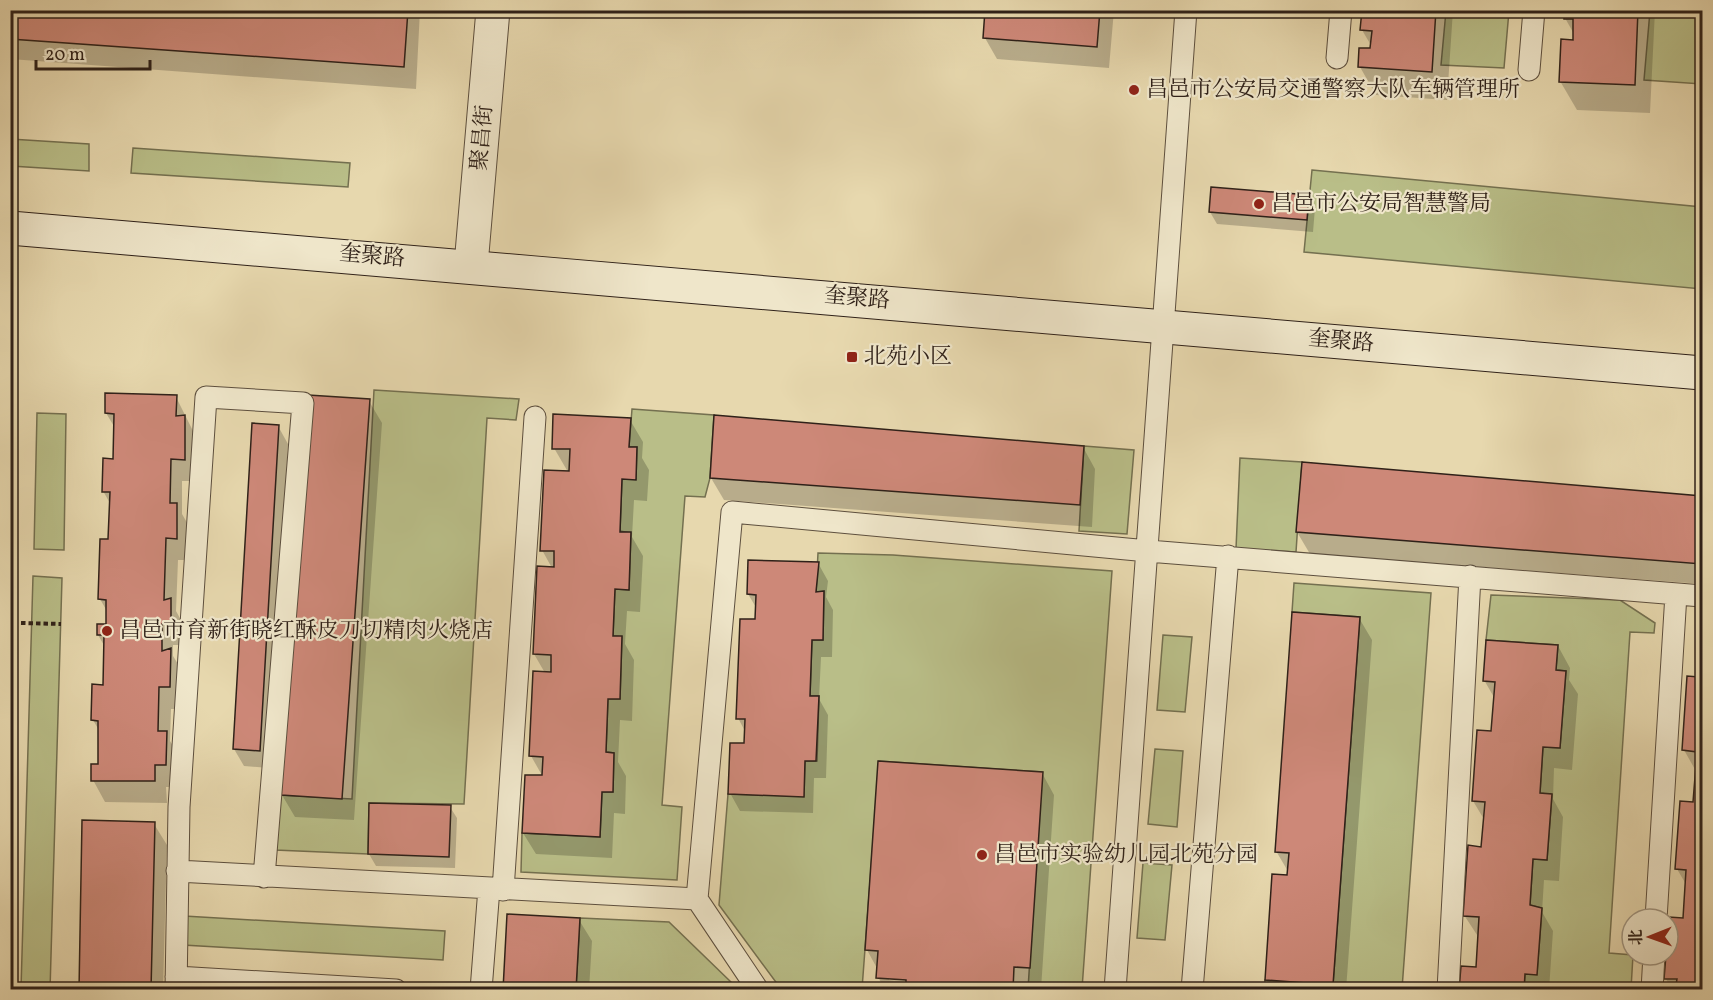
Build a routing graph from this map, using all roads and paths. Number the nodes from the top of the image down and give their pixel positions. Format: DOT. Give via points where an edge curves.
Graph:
graph roads {
  1 [pos="493,10"];
  2 [pos="1186,10"];
  3 [pos="1341,10"];
  4 [pos="1534,10"];
  5 [pos="1337,58"];
  6 [pos="1529,70"];
  7 [pos="10,228"];
  8 [pos="471,265"];
  9 [pos="1162,326"];
  10 [pos="1702,373"];
  11 [pos="535,417"];
  12 [pos="1148,551"];
  13 [pos="1227,556"];
  14 [pos="1470,576"];
  15 [pos="1676,594"];
  16 [pos="1702,596"];
  17 [pos="21,623"];
  18 [pos="61,624"];
  19 [pos="177,871"];
  20 [pos="264,878"];
  21 [pos="496,889"];
  22 [pos="697,899"];
  23 [pos="1657,907"];
  24 [pos="1653,967"];
  25 [pos="176,983"];
  26 [pos="270,985"];
  27 [pos="396,990"];
  28 [pos="481,990"];
  29 [pos="758,990"];
  30 [pos="1115,990"];
  31 [pos="1192,990"];
  32 [pos="1448,990"];
  33 [pos="1652,990"];
  1 -- 8 [label="street, 聚昌街"];
  2 -- 9 [label="lane"];
  3 -- 5 [label="lane"];
  4 -- 6 [label="lane"];
  7 -- 8 [label="street, 奎聚路"];
  8 -- 9 [label="street, 奎聚路"];
  9 -- 10 [label="street, 奎聚路"];
  9 -- 12 [label="lane"];
  11 -- 21 [label="lane"];
  12 -- 13 [label="lane"];
  12 -- 22 [label="lane" via="732,512"];
  12 -- 30 [label="lane"];
  13 -- 14 [label="lane"];
  13 -- 31 [label="lane"];
  14 -- 15 [label="lane"];
  14 -- 32 [label="lane"];
  15 -- 16 [label="lane"];
  15 -- 23 [label="lane"];
  17 -- 18 [label="path"];
  19 -- 20 [label="lane"];
  19 -- 20 [label="lane" via="206,397 303,403"];
  19 -- 25 [label="lane"];
  20 -- 21 [label="lane"];
  21 -- 22 [label="lane"];
  21 -- 28 [label="lane"];
  22 -- 29 [label="lane"];
  24 -- 33 [label="lane"];
  25 -- 26 [label="lane"];
  26 -- 27 [label="lane"];
}
